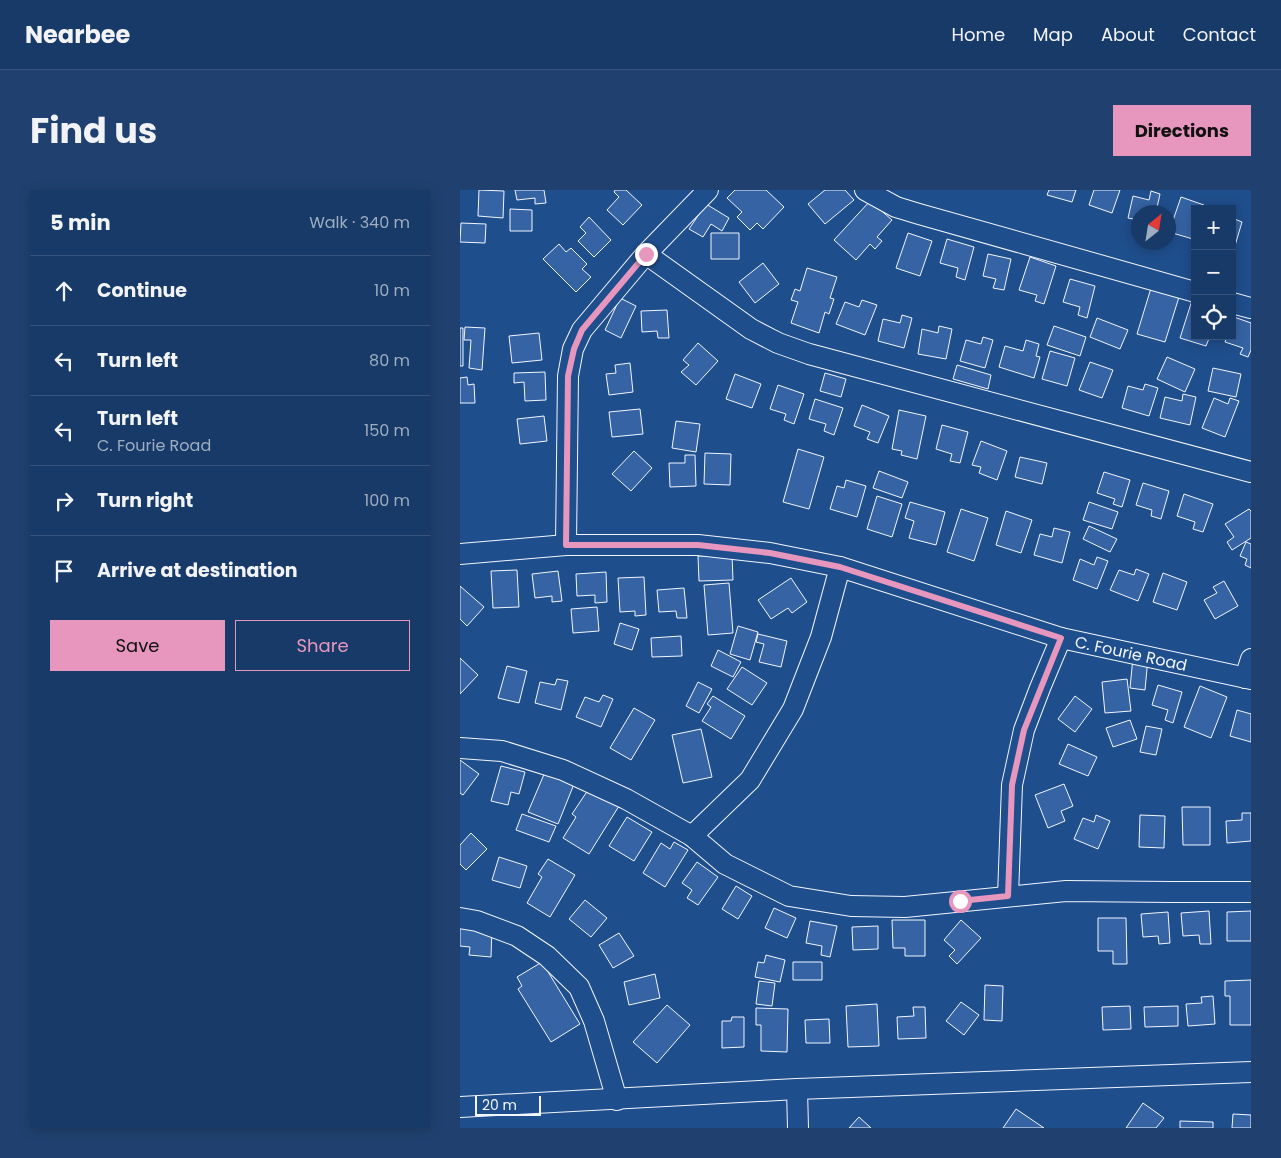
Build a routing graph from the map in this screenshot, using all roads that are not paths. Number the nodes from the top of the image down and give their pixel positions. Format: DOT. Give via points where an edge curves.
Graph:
graph roads {
  1 [pos="708,190"];
  2 [pos="866,190"];
  3 [pos="646,254"];
  4 [pos="1191,291"];
  5 [pos="1236,304"];
  6 [pos="1251,308"];
  7 [pos="1251,472"];
  8 [pos="566,545"];
  9 [pos="460,554"];
  10 [pos="840,567"];
  11 [pos="1061,638"];
  12 [pos="1249,672"];
  13 [pos="460,748"];
  14 [pos="692,836"];
  15 [pos="1251,892"];
  16 [pos="1008,896"];
  17 [pos="460,918"];
  18 [pos="1251,1072"];
  19 [pos="797,1089"];
  20 [pos="617,1100"];
  21 [pos="460,1108"];
  22 [pos="798,1128"];
  1 -- 3 [label="street"];
  2 -- 4 [label="street" via="896,207"];
  3 -- 7 [label="street" via="751,329 786,346"];
  3 -- 8 [label="street" via="582,330 574,349 568,376"];
  5 -- 6 [label="street"];
  8 -- 9 [label="street, C. Fourie Road"];
  8 -- 10 [label="street, C. Fourie Road" via="698,545 770,553"];
  10 -- 11 [label="street, C. Fourie Road"];
  10 -- 14 [label="street" via="821,637 793,709 750,780"];
  11 -- 12 [label="street, C. Fourie Road"];
  11 -- 16 [label="street" via="1024,730 1012,785"];
  13 -- 14 [label="street" via="502,751 563,770 626,799"];
  14 -- 16 [label="street" via="725,864 789,896 851,906 905,907"];
  15 -- 16 [label="street" via="1066,890"];
  17 -- 20 [label="street" via="517,936 547,956 579,987 594,1021"];
  18 -- 19 [label="street"];
  19 -- 20 [label="street"];
  19 -- 22 [label="street"];
  20 -- 21 [label="street"];
}
